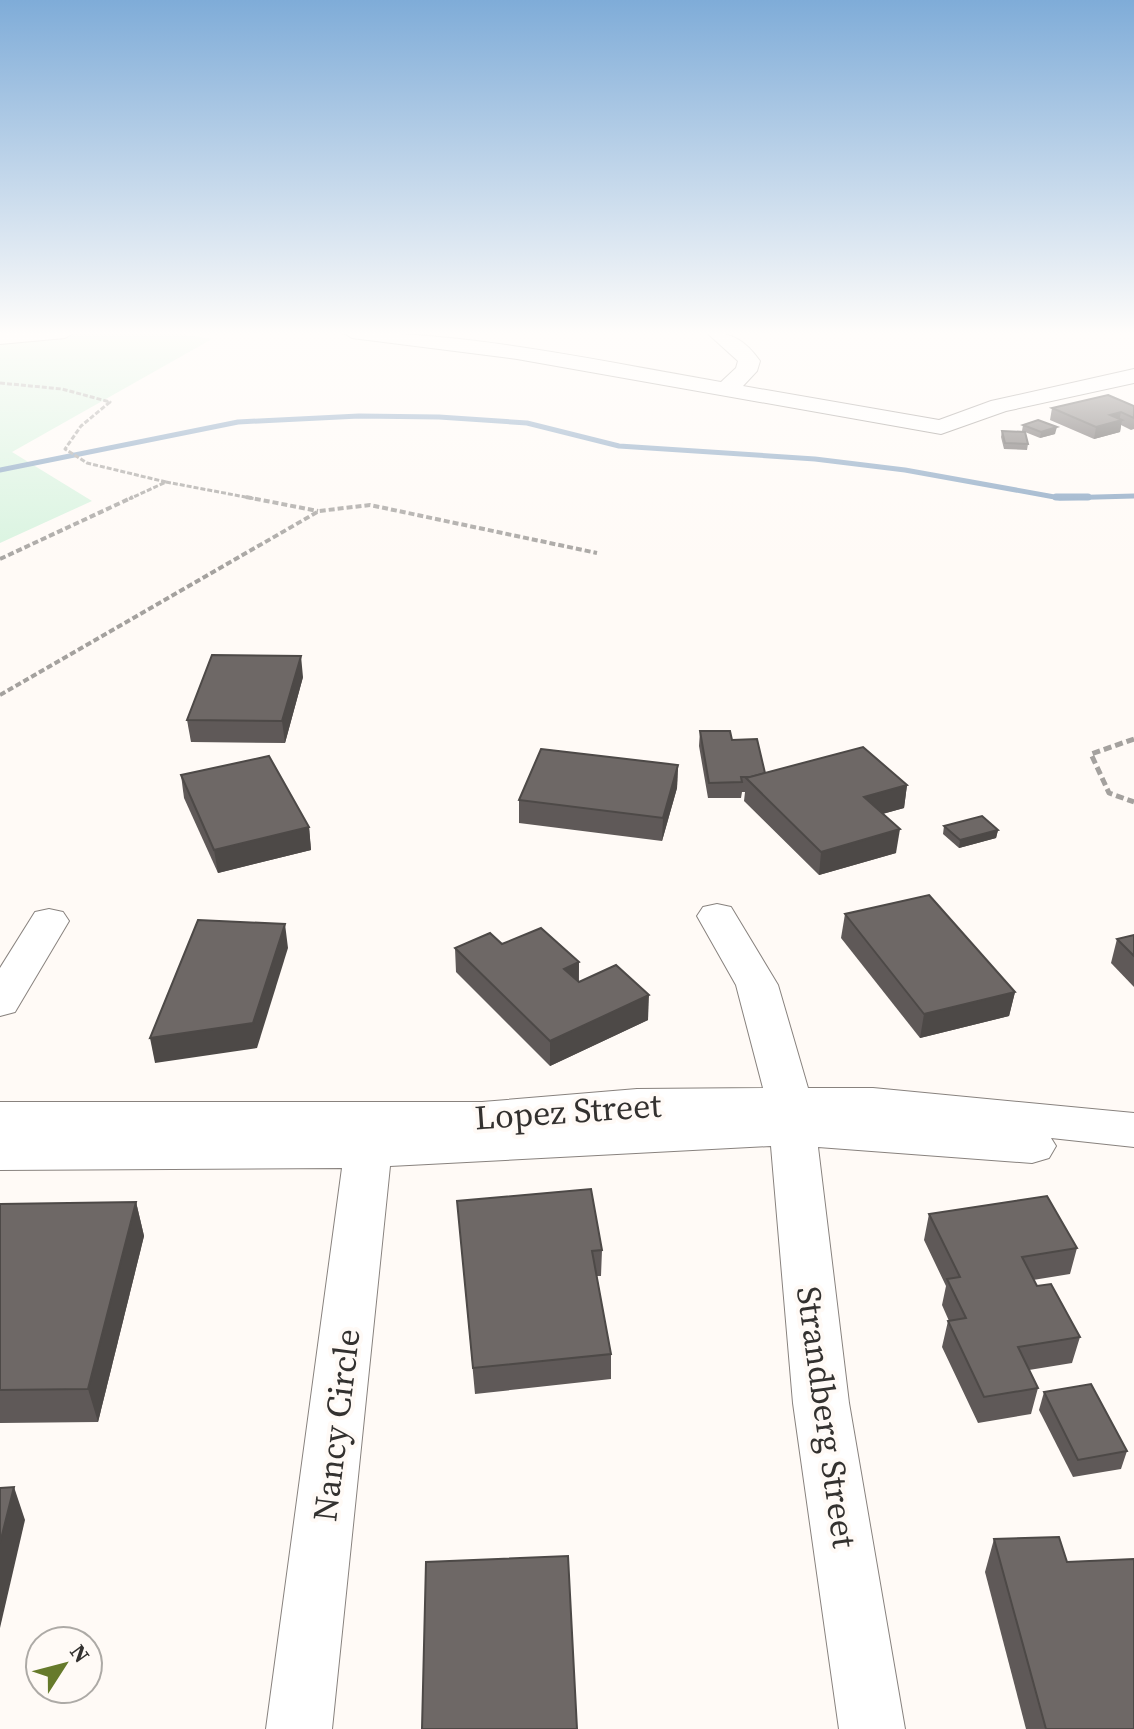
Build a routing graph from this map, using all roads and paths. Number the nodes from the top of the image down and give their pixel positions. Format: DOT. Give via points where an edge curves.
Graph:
graph roads {
  1 [pos="97,413"];
  2 [pos="860,413"];
  3 [pos="981,413"];
  4 [pos="166,482"];
  5 [pos="319,511"];
  6 [pos="597,553"];
  7 [pos="0,559"];
  8 [pos="0,695"];
  9 [pos="1134,739"];
  10 [pos="1134,802"];
  11 [pos="717,916"];
  12 [pos="49,921"];
  13 [pos="0,1002"];
  14 [pos="791,1116"];
  15 [pos="0,1119"];
  16 [pos="1134,1130"];
  17 [pos="370,1135"];
  18 [pos="0,1153"];
  19 [pos="1134,1153"];
  20 [pos="299,1729"];
  21 [pos="872,1729"];
  1 -- 4 [label="path" via="65,449 87,463"];
  2 -- 3 [label="street" via="941,427"];
  4 -- 5 [label="path"];
  4 -- 7 [label="path"];
  5 -- 6 [label="path" via="370,505"];
  5 -- 8 [label="path"];
  9 -- 10 [label="path" via="1091,754 1109,793"];
  11 -- 14 [label="street, Strandberg Street" via="757,985"];
  12 -- 13 [label="street"];
  14 -- 16 [label="street, Lopez Street" via="873,1104"];
  14 -- 17 [label="street, Lopez Street"];
  14 -- 19 [label="street, Lopez Street"];
  14 -- 21 [label="street, Strandberg Street" via="821,1403"];
  15 -- 17 [label="street, Lopez Street"];
  17 -- 18 [label="street, Lopez Street"];
  17 -- 20 [label="street, Nancy Circle"];
}
